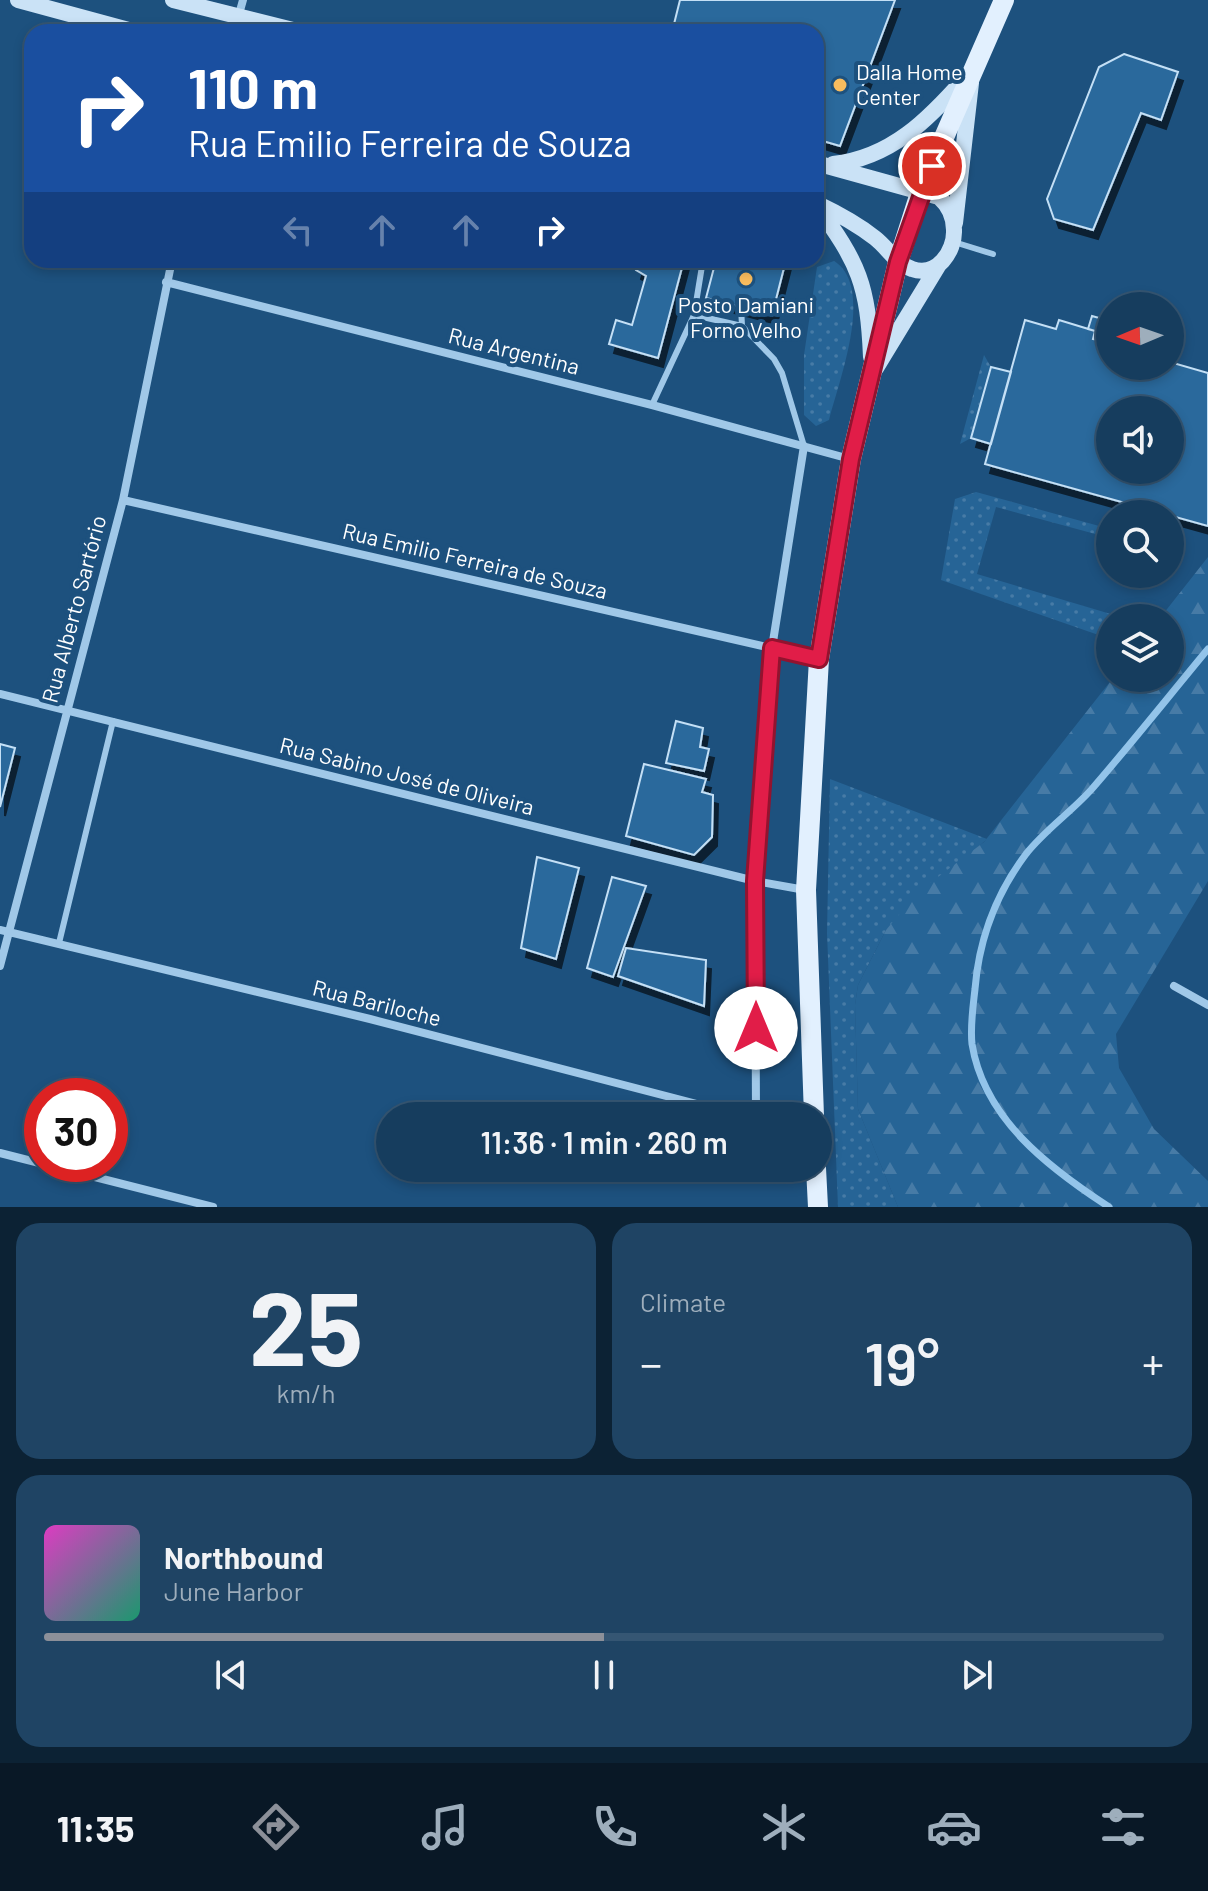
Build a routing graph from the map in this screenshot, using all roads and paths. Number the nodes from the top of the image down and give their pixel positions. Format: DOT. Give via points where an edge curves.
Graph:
graph roads {
  1 [pos="18,0"];
  2 [pos="173,0"];
  3 [pos="1004,0"];
  4 [pos="238,16"];
  5 [pos="106,24"];
  6 [pos="270,24"];
  7 [pos="973,69"];
  8 [pos="824,164"];
  9 [pos="824,165"];
  10 [pos="921,190"];
  11 [pos="824,208"];
  12 [pos="824,216"];
  13 [pos="954,234"];
  14 [pos="993,254"];
  15 [pos="898,262"];
  16 [pos="938,266"];
  17 [pos="170,268"];
  18 [pos="702,268"];
  19 [pos="166,282"];
  20 [pos="741,307"];
  21 [pos="694,315"];
  22 [pos="742,326"];
  23 [pos="871,376"];
  24 [pos="652,405"];
  25 [pos="804,446"];
  26 [pos="851,459"];
  27 [pos="123,500"];
  28 [pos="772,648"];
  29 [pos="819,659"];
  30 [pos="0,694"];
  31 [pos="65,710"];
  32 [pos="113,721"];
  33 [pos="755,881"];
  34 [pos="806,890"];
  35 [pos="4,931"];
  36 [pos="59,943"];
  37 [pos="0,966"];
  38 [pos="1174,986"];
  39 [pos="1208,1005"];
  40 [pos="688,1102"];
  41 [pos="756,1102"];
  42 [pos="814,1102"];
  43 [pos="0,1153"];
  44 [pos="817,1182"];
  45 [pos="213,1207"];
  46 [pos="818,1207"];
  1 -- 5 [label="main road"];
  2 -- 4 [label="main road"];
  3 -- 7 [label="main road"];
  4 -- 6 [label="main road"];
  7 -- 8 [label="main road" via="912,132 853,162"];
  7 -- 10 [label="main road"];
  7 -- 13 [label="main road"];
  9 -- 10 [label="main road"];
  10 -- 13 [label="main road" via="945,203"];
  10 -- 15 [label="main road"];
  11 -- 15 [label="main road" via="857,225"];
  12 -- 23 [label="main road" via="857,265 869,321"];
  13 -- 14 [label="lane"];
  13 -- 16 [label="main road" via="947,257"];
  15 -- 16 [label="main road" via="917,271"];
  15 -- 23 [label="main road"];
  16 -- 23 [label="main road"];
  17 -- 19 [label="street, Rua Alberto Sartório"];
  18 -- 21 [label="lane"];
  19 -- 24 [label="street, Rua Argentina"];
  19 -- 27 [label="street, Rua Alberto Sartório"];
  20 -- 22 [label="lane"];
  21 -- 22 [label="lane"];
  21 -- 24 [label="lane"];
  22 -- 25 [label="lane" via="782,373"];
  23 -- 26 [label="main road"];
  24 -- 25 [label="street, Rua Argentina"];
  25 -- 26 [label="street, Rua Argentina"];
  25 -- 28 [label="street"];
  26 -- 29 [label="main road"];
  27 -- 28 [label="street, Rua Emilio Ferreira de Souza"];
  27 -- 31 [label="street, Rua Alberto Sartório"];
  28 -- 29 [label="street, Rua Emilio Ferreira de Souza"];
  28 -- 33 [label="street"];
  29 -- 34 [label="main road"];
  30 -- 31 [label="street, Rua Sabino José de Oliveira"];
  31 -- 32 [label="street, Rua Sabino José de Oliveira"];
  31 -- 35 [label="street, Rua Alberto Sartório"];
  32 -- 33 [label="street, Rua Sabino José de Oliveira"];
  32 -- 36 [label="lane"];
  33 -- 34 [label="street, Rua Sabino José de Oliveira"];
  33 -- 41 [label="street"];
  34 -- 42 [label="main road"];
  35 -- 36 [label="street, Rua Bariloche"];
  35 -- 37 [label="street, Rua Alberto Sartório"];
  36 -- 40 [label="street, Rua Bariloche"];
  38 -- 39 [label="street"];
  43 -- 45 [label="street"];
  44 -- 46 [label="main road"];
}
